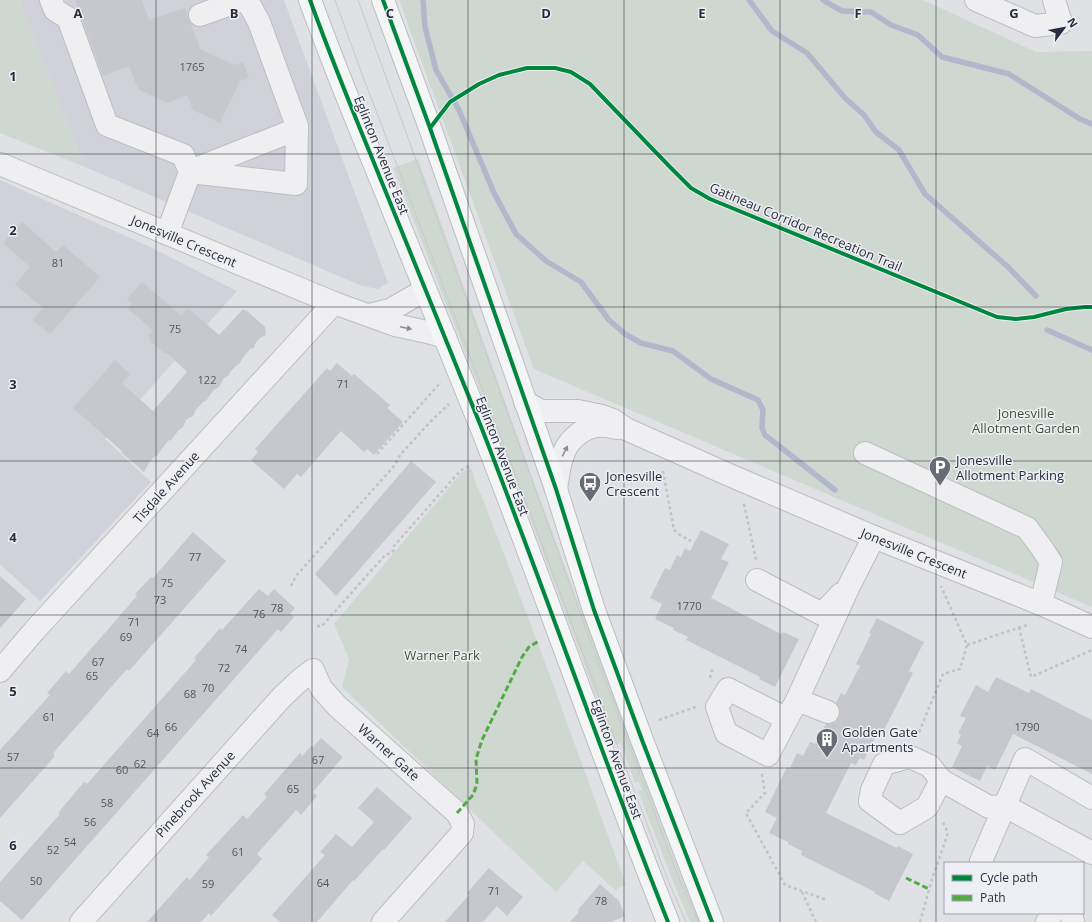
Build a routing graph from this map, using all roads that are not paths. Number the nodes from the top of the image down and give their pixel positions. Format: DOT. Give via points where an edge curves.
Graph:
graph roads {
  1 [pos="51,0"];
  2 [pos="242,0"];
  3 [pos="247,0"];
  4 [pos="310,0"];
  5 [pos="383,0"];
  6 [pos="976,0"];
  7 [pos="1054,0"];
  8 [pos="200,15"];
  9 [pos="297,129"];
  10 [pos="0,164"];
  11 [pos="190,172"];
  12 [pos="167,234"];
  13 [pos="426,290"];
  14 [pos="334,303"];
  15 [pos="369,315"];
  16 [pos="445,337"];
  17 [pos="525,402"];
  18 [pos="626,429"];
  19 [pos="865,453"];
  20 [pos="556,489"];
  21 [pos="874,537"];
  22 [pos="758,580"];
  23 [pos="849,586"];
  24 [pos="1041,604"];
  25 [pos="822,614"];
  26 [pos="1092,627"];
  27 [pos="806,649"];
  28 [pos="313,670"];
  29 [pos="0,671"];
  30 [pos="828,712"];
  31 [pos="941,780"];
  32 [pos="1092,798"];
  33 [pos="1004,806"];
  34 [pos="1086,856"];
  35 [pos="981,861"];
  36 [pos="81,922"];
  37 [pos="382,922"];
  38 [pos="668,922"];
  39 [pos="712,922"];
  1 -- 11 [label="street" via="55,10 68,18 107,125 183,155"];
  2 -- 8 [label="street"];
  3 -- 9 [label="street" via="259,22"];
  4 -- 13 [label="main road, Eglinton Avenue East"];
  5 -- 17 [label="main road"];
  6 -- 7 [label="street" via="1035,26 1061,24"];
  9 -- 11 [label="street"];
  9 -- 11 [label="street" via="296,184"];
  10 -- 12 [label="street, Jonesville Crescent"];
  11 -- 12 [label="street"];
  12 -- 14 [label="street, Jonesville Crescent"];
  13 -- 15 [label="street" via="390,310"];
  13 -- 16 [label="main road, Eglinton Avenue East"];
  14 -- 15 [label="street, Jonesville Crescent"];
  14 -- 29 [label="street, Tisdale Avenue"];
  15 -- 16 [label="street, Jonesville Crescent, one-way" via="395,326"];
  16 -- 38 [label="main road, Eglinton Avenue East" via="522,531"];
  17 -- 18 [label="street, Jonesville Crescent" via="540,411 578,411 602,416"];
  17 -- 20 [label="main road"];
  20 -- 18 [label="street, Jonesville Crescent, one-way" via="563,454 571,441 581,432 603,426"];
  18 -- 21 [label="street, Jonesville Crescent"];
  19 -- 24 [label="street" via="1027,528 1051,562"];
  20 -- 39 [label="main road" via="594,610"];
  21 -- 23 [label="street"];
  21 -- 24 [label="street, Jonesville Crescent"];
  22 -- 25 [label="street"];
  23 -- 25 [label="street"];
  23 -- 30 [label="street" via="792,710"];
  24 -- 26 [label="street, Jonesville Crescent"];
  25 -- 27 [label="street"];
  28 -- 36 [label="street, Pinebrook Avenue" via="282,697"];
  28 -- 37 [label="street, Warner Gate" via="321,688 337,706 457,814 463,824 462,833"];
  31 -- 33 [label="street" via="989,807"];
  32 -- 33 [label="street" via="1025,759"];
  33 -- 34 [label="street"];
  33 -- 35 [label="street"];
}
